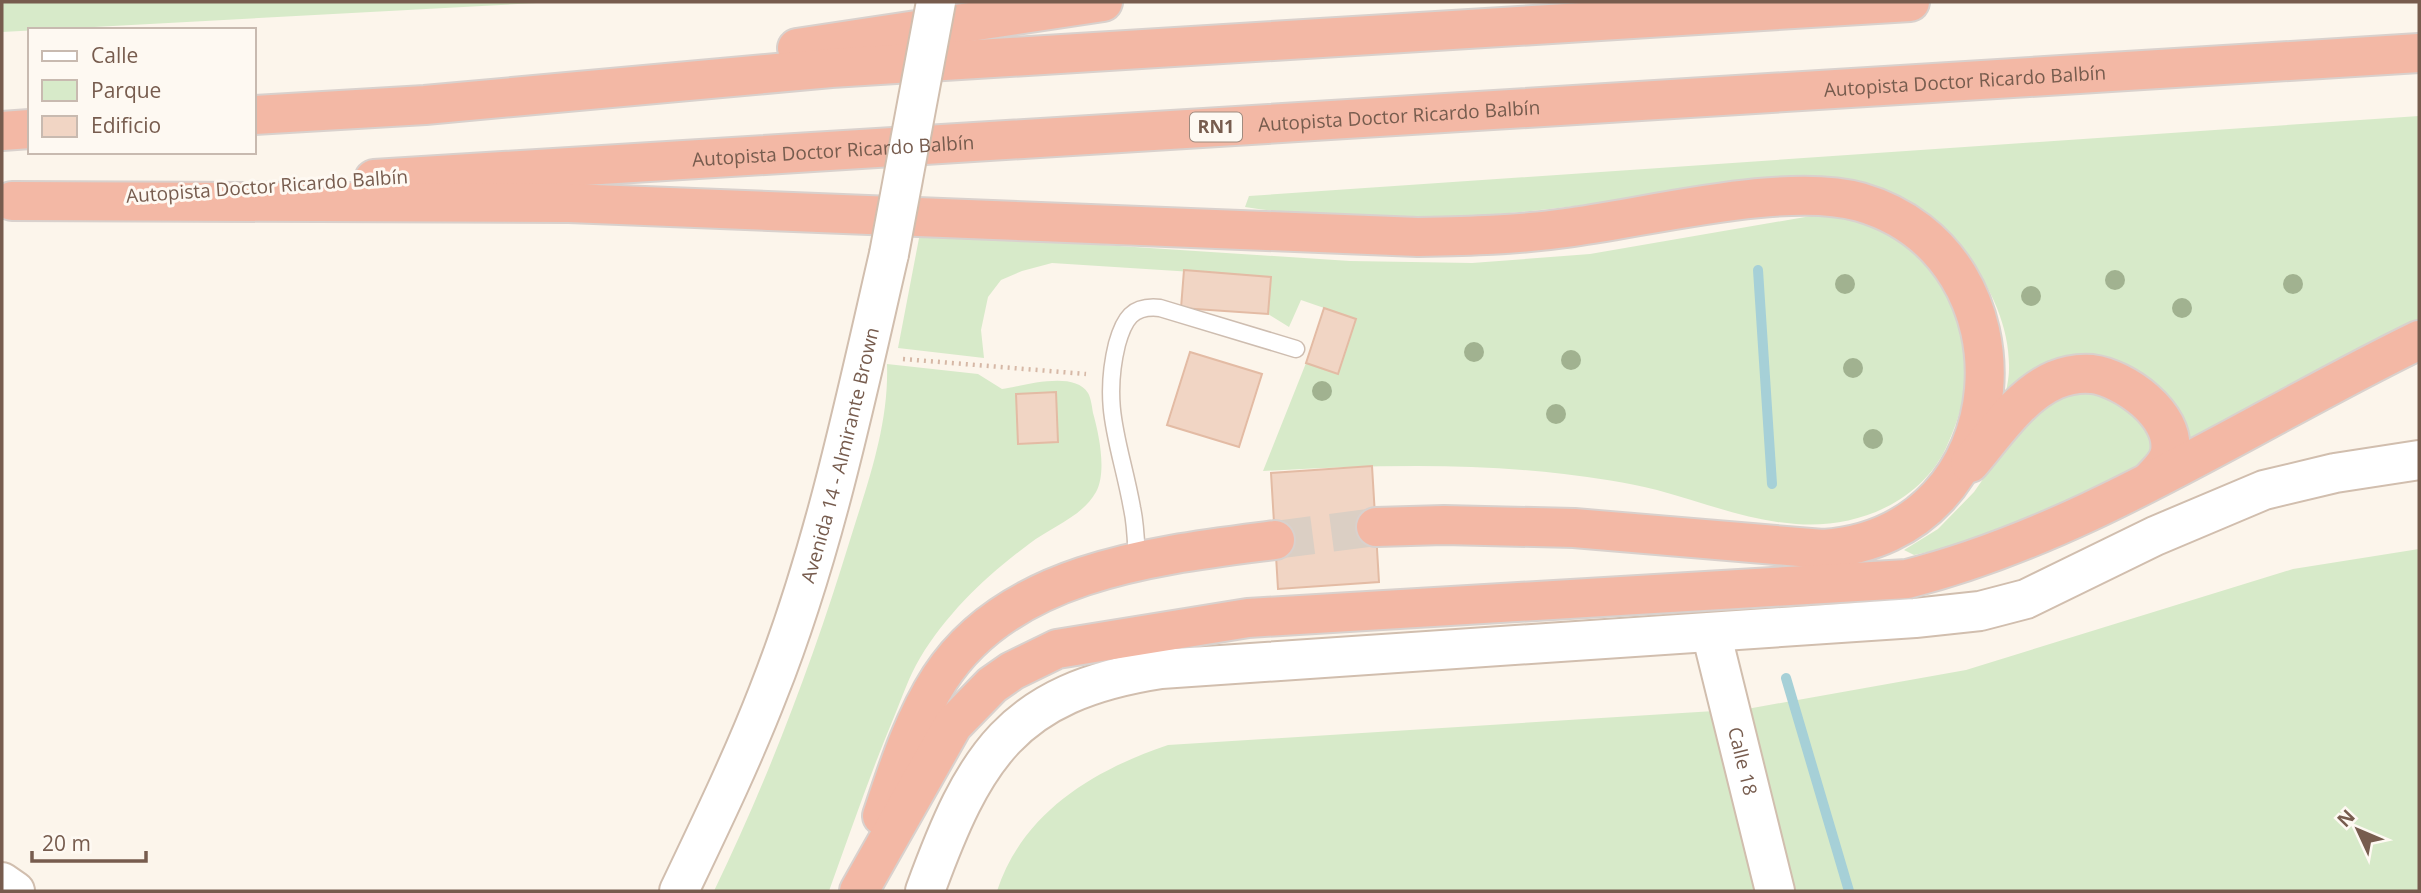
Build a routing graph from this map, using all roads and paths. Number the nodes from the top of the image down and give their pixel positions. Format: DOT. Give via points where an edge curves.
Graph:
graph roads {
  1 [pos="936,2"];
  2 [pos="1103,2"];
  3 [pos="1910,2"];
  4 [pos="2419,53"];
  5 [pos="425,105"];
  6 [pos="256,115"];
  7 [pos="28,129"];
  8 [pos="2,131"];
  9 [pos="7,202"];
  10 [pos="2419,340"];
  11 [pos="1296,349"];
  12 [pos="891,358"];
  13 [pos="1111,376"];
  14 [pos="2419,460"];
  15 [pos="2151,479"];
  16 [pos="1944,494"];
  17 [pos="1376,527"];
  18 [pos="1275,540"];
  19 [pos="1137,563"];
  20 [pos="1712,632"];
  21 [pos="2,882"];
  22 [pos="15,891"];
  23 [pos="679,891"];
  24 [pos="925,891"];
  25 [pos="1775,891"];
  1 -- 23 [label="street, Avenida 14 - Almirante Brown, bridge" via="889,254 836,473 789,634 733,776"];
  2 -- 5 [label="highway"];
  3 -- 5 [label="highway" via="831,68"];
  4 -- 9 [label="highway, Autopista Doctor Ricardo Balbín / RN1"];
  5 -- 6 [label="highway"];
  7 -- 8 [label="highway"];
  9 -- 16 [label="highway" via="569,203 1418,237 1524,233 1781,197 1838,198 1881,209 1920,235 1955,273 1978,318 1985,369 1982,398 1970,446"];
  10 -- 15 [label="highway"];
  11 -- 13 [label="lane" via="1148,307 1129,314 1122,325"];
  12 -- 13 [label="path"];
  13 -- 19 [label="lane" via="1113,430 1133,513"];
  14 -- 20 [label="street" via="2264,490 2155,536 2035,595 1980,611"];
  15 -- 16 [label="highway" via="2170,450 2165,427 2155,412 2107,377 2079,374 2053,381 2025,401"];
  15 -- 19 [label="highway" via="2025,539 1907,579 1248,618 1057,649 1002,678 953,725 859,891 910,737 941,676 957,657 1022,601 1079,578"];
  16 -- 17 [label="highway" via="1897,532 1823,549 1574,528"];
  18 -- 19 [label="highway"];
  20 -- 24 [label="street" via="1161,669 1085,687 1041,706 985,763 965,793"];
  20 -- 25 [label="street, Calle 18"];
  21 -- 22 [label="street"];
}
